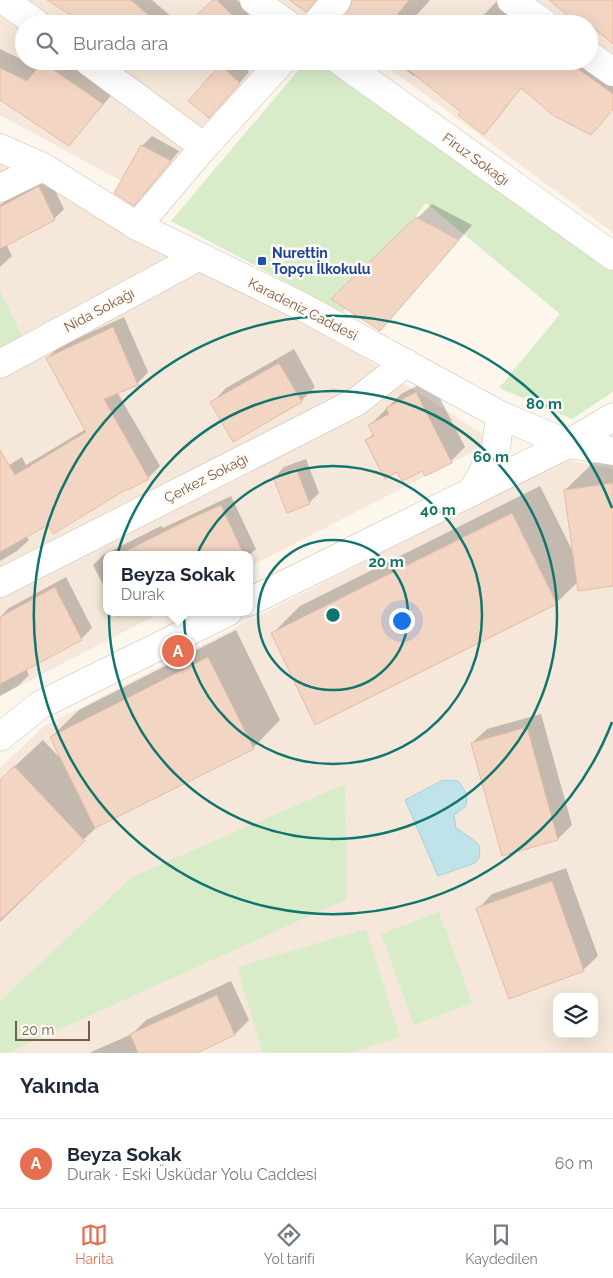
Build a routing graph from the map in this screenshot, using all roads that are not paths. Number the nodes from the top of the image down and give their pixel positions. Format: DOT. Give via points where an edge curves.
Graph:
graph roads {
  1 [pos="4,0"];
  2 [pos="254,0"];
  3 [pos="337,0"];
  4 [pos="511,0"];
  5 [pos="25,15"];
  6 [pos="275,15"];
  7 [pos="324,15"];
  8 [pos="532,15"];
  9 [pos="598,61"];
  10 [pos="100,70"];
  11 [pos="274,70"];
  12 [pos="353,70"];
  13 [pos="613,72"];
  14 [pos="204,147"];
  15 [pos="0,148"];
  16 [pos="43,167"];
  17 [pos="0,188"];
  18 [pos="137,226"];
  19 [pos="613,256"];
  20 [pos="198,257"];
  21 [pos="406,363"];
  22 [pos="0,364"];
  23 [pos="500,415"];
  24 [pos="613,417"];
  25 [pos="568,444"];
  26 [pos="613,451"];
  27 [pos="472,492"];
  28 [pos="0,583"];
  29 [pos="253,600"];
  30 [pos="220,616"];
  31 [pos="0,737"];
  1 -- 5 [label="street"];
  2 -- 6 [label="street"];
  3 -- 7 [label="street"];
  4 -- 8 [label="street"];
  9 -- 13 [label="street"];
  10 -- 14 [label="street"];
  11 -- 14 [label="street"];
  12 -- 19 [label="street, Firuz Sokağı"];
  14 -- 18 [label="street"];
  15 -- 16 [label="street, Karadeniz Caddesi"];
  16 -- 17 [label="street"];
  16 -- 18 [label="street, Karadeniz Caddesi"];
  18 -- 20 [label="street, Karadeniz Caddesi"];
  20 -- 21 [label="street, Karadeniz Caddesi" via="299,305"];
  20 -- 22 [label="street, Nida Sokağı"];
  21 -- 23 [label="street, Karadeniz Caddesi"];
  21 -- 28 [label="street, Çerkez Sokağı" via="356,402"];
  23 -- 25 [label="street, Karadeniz Caddesi"];
  23 -- 27 [label="street" via="496,448"];
  24 -- 25 [label="street"];
  25 -- 26 [label="street, Karadeniz Caddesi"];
  25 -- 27 [label="street"];
  27 -- 29 [label="street"];
  30 -- 31 [label="street" via="40,705"];
}
